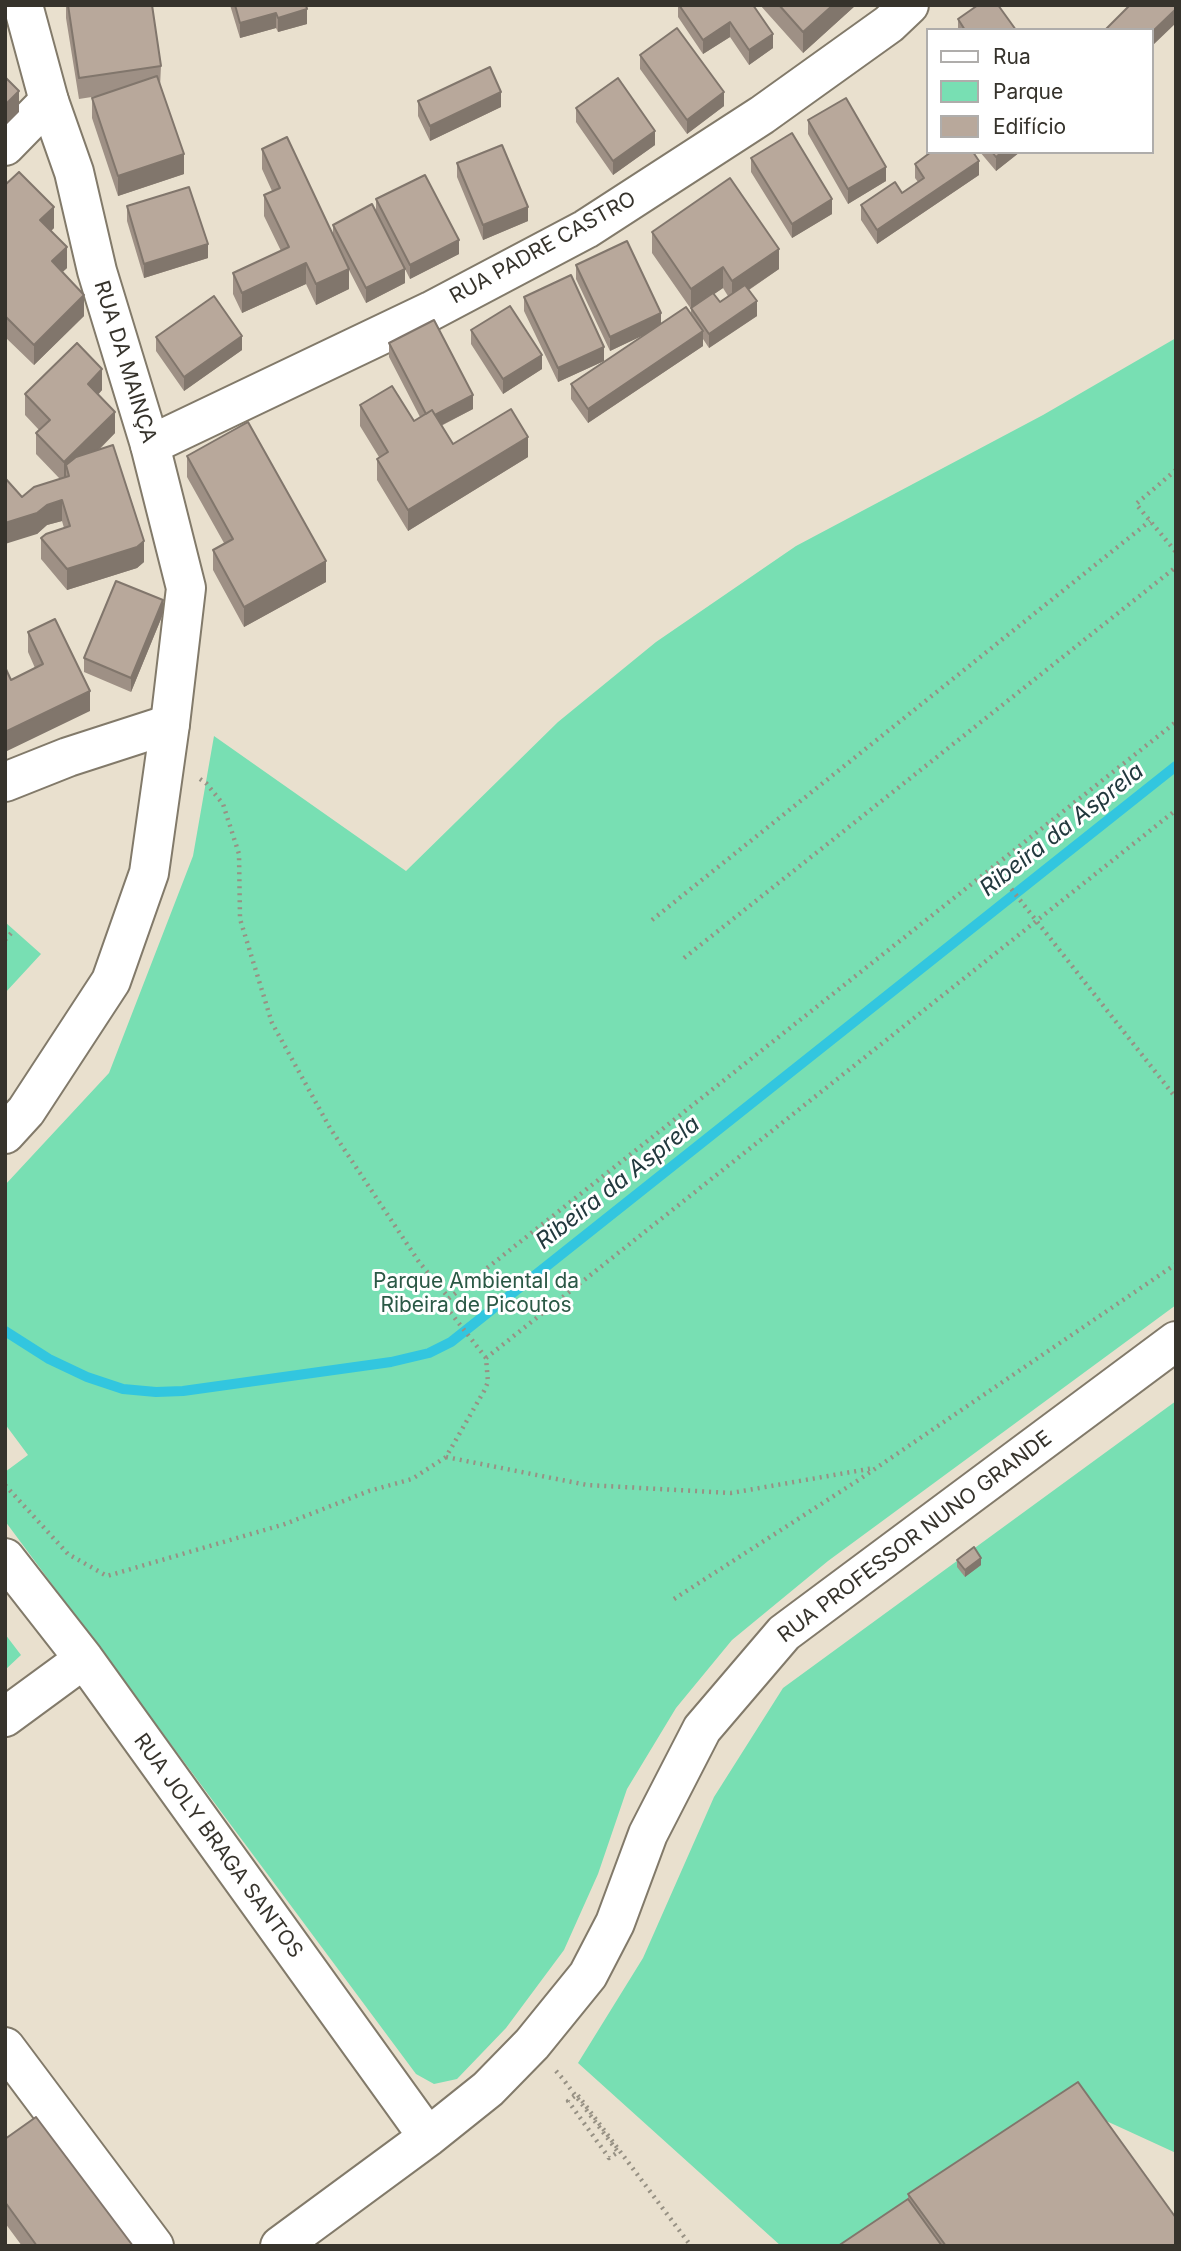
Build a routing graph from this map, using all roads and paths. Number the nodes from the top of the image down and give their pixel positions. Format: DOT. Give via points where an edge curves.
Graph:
graph roads {
  1 [pos="23,5"];
  2 [pos="909,5"];
  3 [pos="49,101"];
  4 [pos="5,146"];
  5 [pos="150,445"];
  6 [pos="1176,470"];
  7 [pos="1150,521"];
  8 [pos="1176,552"];
  9 [pos="1176,567"];
  10 [pos="1176,722"];
  11 [pos="170,724"];
  12 [pos="165,761"];
  13 [pos="5,782"];
  14 [pos="1176,810"];
  15 [pos="994,867"];
  16 [pos="652,920"];
  17 [pos="1035,922"];
  18 [pos="14,930"];
  19 [pos="5,940"];
  20 [pos="684,958"];
  21 [pos="1176,1098"];
  22 [pos="5,1134"];
  23 [pos="1176,1264"];
  24 [pos="449,1298"];
  25 [pos="1176,1341"];
  26 [pos="486,1358"];
  27 [pos="446,1457"];
  28 [pos="877,1468"];
  29 [pos="5,1485"];
  30 [pos="5,1558"];
  31 [pos="674,1599"];
  32 [pos="84,1659"];
  33 [pos="5,1717"];
  34 [pos="532,2044"];
  35 [pos="5,2047"];
  36 [pos="428,2137"];
  37 [pos="154,2246"];
  38 [pos="281,2246"];
  39 [pos="691,2246"];
  1 -- 3 [label="street, RUA DA MAINÇA"];
  2 -- 5 [label="street, RUA PADRE CASTRO" via="762,115 586,229 431,311"];
  3 -- 4 [label="street"];
  3 -- 5 [label="street, RUA DA MAINÇA" via="75,172 97,271"];
  5 -- 11 [label="street, RUA DA MAINÇA" via="186,588"];
  6 -- 7 [label="path" via="1136,504"];
  7 -- 8 [label="path"];
  7 -- 16 [label="path"];
  9 -- 20 [label="path"];
  10 -- 15 [label="path"];
  11 -- 12 [label="street, RUA DA MAINÇA"];
  11 -- 13 [label="street"];
  12 -- 22 [label="street, RUA DA MAINÇA" via="149,873 111,981 26,1111"];
  12 -- 24 [label="path" via="206,783 223,804 239,855 240,919 272,1023 330,1128 419,1262"];
  14 -- 17 [label="path"];
  15 -- 17 [label="path"];
  15 -- 24 [label="path"];
  17 -- 21 [label="path"];
  17 -- 26 [label="path"];
  18 -- 19 [label="path"];
  23 -- 28 [label="path"];
  24 -- 26 [label="path" via="443,1303"];
  25 -- 34 [label="street, RUA PROFESSOR NUNO GRANDE" via="784,1633 702,1729 648,1834 615,1923 588,1975"];
  26 -- 27 [label="path" via="488,1382"];
  27 -- 28 [label="path" via="587,1485 731,1493"];
  27 -- 29 [label="path" via="412,1479 285,1524 107,1576 68,1554"];
  28 -- 31 [label="path"];
  30 -- 32 [label="street, RUA JOLY BRAGA SANTOS"];
  32 -- 33 [label="street"];
  32 -- 36 [label="street, RUA JOLY BRAGA SANTOS"];
  34 -- 36 [label="street, RUA PROFESSOR NUNO GRANDE" via="488,2090"];
  34 -- 39 [label="path" via="571,2089 579,2100 587,2110 595,2121 603,2131 618,2152 610,2158 607,2155 568,2101 578,2094"];
  35 -- 37 [label="street" via="37,2118"];
  36 -- 38 [label="street, RUA PROFESSOR NUNO GRANDE"];
}
